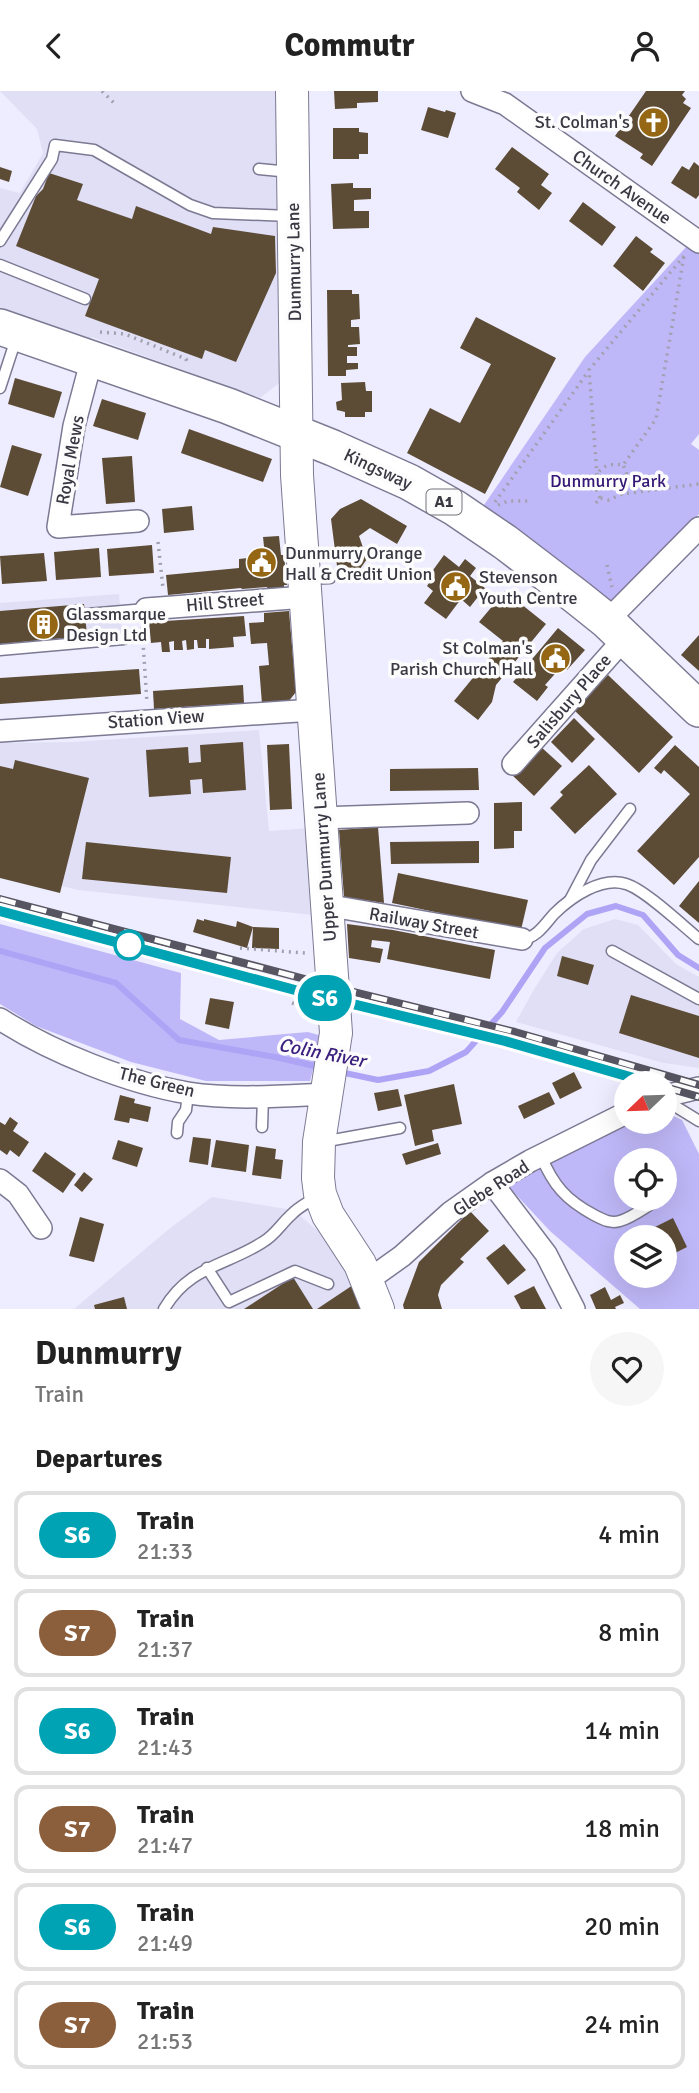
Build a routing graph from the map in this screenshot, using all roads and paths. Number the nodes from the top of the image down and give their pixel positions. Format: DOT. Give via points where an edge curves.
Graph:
graph roads {
  1 [pos="102,91"];
  2 [pos="292,91"];
  3 [pos="472,91"];
  4 [pos="115,104"];
  5 [pos="259,169"];
  6 [pos="293,171"];
  7 [pos="293,216"];
  8 [pos="0,241"];
  9 [pos="699,242"];
  10 [pos="0,265"];
  11 [pos="85,299"];
  12 [pos="9,330"];
  13 [pos="125,334"];
  14 [pos="92,358"];
  15 [pos="186,359"];
  16 [pos="589,370"];
  17 [pos="0,388"];
  18 [pos="296,432"];
  19 [pos="623,465"];
  20 [pos="597,474"];
  21 [pos="699,484"];
  22 [pos="622,494"];
  23 [pos="600,498"];
  24 [pos="596,503"];
  25 [pos="492,507"];
  26 [pos="138,521"];
  27 [pos="699,528"];
  28 [pos="159,542"];
  29 [pos="313,585"];
  30 [pos="150,609"];
  31 [pos="87,614"];
  32 [pos="615,630"];
  33 [pos="124,639"];
  34 [pos="0,650"];
  35 [pos="699,709"];
  36 [pos="313,710"];
  37 [pos="148,719"];
  38 [pos="0,731"];
  39 [pos="513,764"];
  40 [pos="631,809"];
  41 [pos="468,813"];
  42 [pos="320,818"];
  43 [pos="569,903"];
  44 [pos="327,908"];
  45 [pos="522,939"];
  46 [pos="699,939"];
  47 [pos="240,948"];
  48 [pos="612,951"];
  49 [pos="331,953"];
  50 [pos="699,999"];
  51 [pos="0,1019"];
  52 [pos="699,1088"];
  53 [pos="328,1090"];
  54 [pos="188,1093"];
  55 [pos="677,1094"];
  56 [pos="263,1097"];
  57 [pos="677,1106"];
  58 [pos="614,1119"];
  59 [pos="699,1121"];
  60 [pos="261,1127"];
  61 [pos="400,1128"];
  62 [pos="177,1133"];
  63 [pos="319,1142"];
  64 [pos="541,1156"];
  65 [pos="0,1180"];
  66 [pos="492,1183"];
  67 [pos="320,1194"];
  68 [pos="639,1211"];
  69 [pos="41,1228"];
  70 [pos="207,1268"];
  71 [pos="328,1284"];
  72 [pos="373,1295"];
  73 [pos="164,1309"];
  74 [pos="574,1309"];
  1 -- 4 [label="path"];
  2 -- 6 [label="street, Dunmurry Lane"];
  3 -- 9 [label="street, Church Avenue" via="505,104"];
  5 -- 6 [label="lane"];
  6 -- 7 [label="street, Dunmurry Lane"];
  7 -- 8 [label="lane" via="213,213 190,205 94,150 55,145 52,159"];
  7 -- 18 [label="street, Dunmurry Lane"];
  10 -- 11 [label="lane"];
  12 -- 14 [label="main road, Kingsway / A1"];
  12 -- 17 [label="lane"];
  13 -- 15 [label="path"];
  14 -- 18 [label="main road, Kingsway / A1"];
  14 -- 26 [label="street, Royal Mews" via="74,426 58,527"];
  16 -- 19 [label="path" via="685,255 656,419"];
  16 -- 20 [label="path"];
  16 -- 25 [label="path"];
  18 -- 29 [label="street, Upper Dunmurry Lane"];
  18 -- 32 [label="main road, Kingsway / A1" via="409,482 454,508 505,542"];
  19 -- 20 [label="path" via="605,466"];
  19 -- 22 [label="path" via="628,484"];
  20 -- 23 [label="path" via="594,488"];
  21 -- 22 [label="path"];
  22 -- 23 [label="path" via="609,500"];
  23 -- 24 [label="path"];
  27 -- 32 [label="street"];
  28 -- 30 [label="path"];
  29 -- 30 [label="street, Hill Street"];
  29 -- 36 [label="street, Upper Dunmurry Lane"];
  30 -- 31 [label="lane"];
  30 -- 37 [label="path"];
  32 -- 35 [label="main road, Kingsway / A1"];
  32 -- 39 [label="street, Salisbury Place"];
  33 -- 34 [label="lane"];
  36 -- 37 [label="street, Station View"];
  36 -- 42 [label="street, Upper Dunmurry Lane"];
  37 -- 38 [label="street, Station View"];
  40 -- 43 [label="lane" via="591,860"];
  41 -- 42 [label="street"];
  42 -- 44 [label="street, Upper Dunmurry Lane"];
  43 -- 45 [label="lane" via="536,934"];
  43 -- 46 [label="lane" via="592,888 624,883"];
  44 -- 45 [label="street, Railway Street"];
  44 -- 49 [label="street, Upper Dunmurry Lane"];
  47 -- 49 [label="path"];
  48 -- 50 [label="lane"];
  49 -- 53 [label="street, Upper Dunmurry Lane" via="335,1048"];
  51 -- 54 [label="street, The Green" via="55,1049"];
  52 -- 55 [label="street"];
  53 -- 56 [label="street, The Green"];
  53 -- 63 [label="street, Upper Dunmurry Lane"];
  54 -- 56 [label="street, The Green"];
  54 -- 62 [label="lane"];
  56 -- 60 [label="lane"];
  57 -- 59 [label="lane"];
  58 -- 64 [label="street, Glebe Road"];
  61 -- 63 [label="lane"];
  63 -- 67 [label="street, Upper Dunmurry Lane"];
  64 -- 66 [label="street, Glebe Road"];
  64 -- 68 [label="lane" via="573,1203 607,1222 619,1222"];
  65 -- 69 [label="street" via="18,1193"];
  66 -- 72 [label="street, Glebe Road" via="402,1256"];
  66 -- 74 [label="street" via="546,1254"];
  67 -- 70 [label="lane" via="263,1242"];
  67 -- 72 [label="street, Upper Dunmurry Lane"];
  70 -- 71 [label="lane" via="229,1302 296,1271"];
  70 -- 73 [label="lane" via="179,1288"];
}
